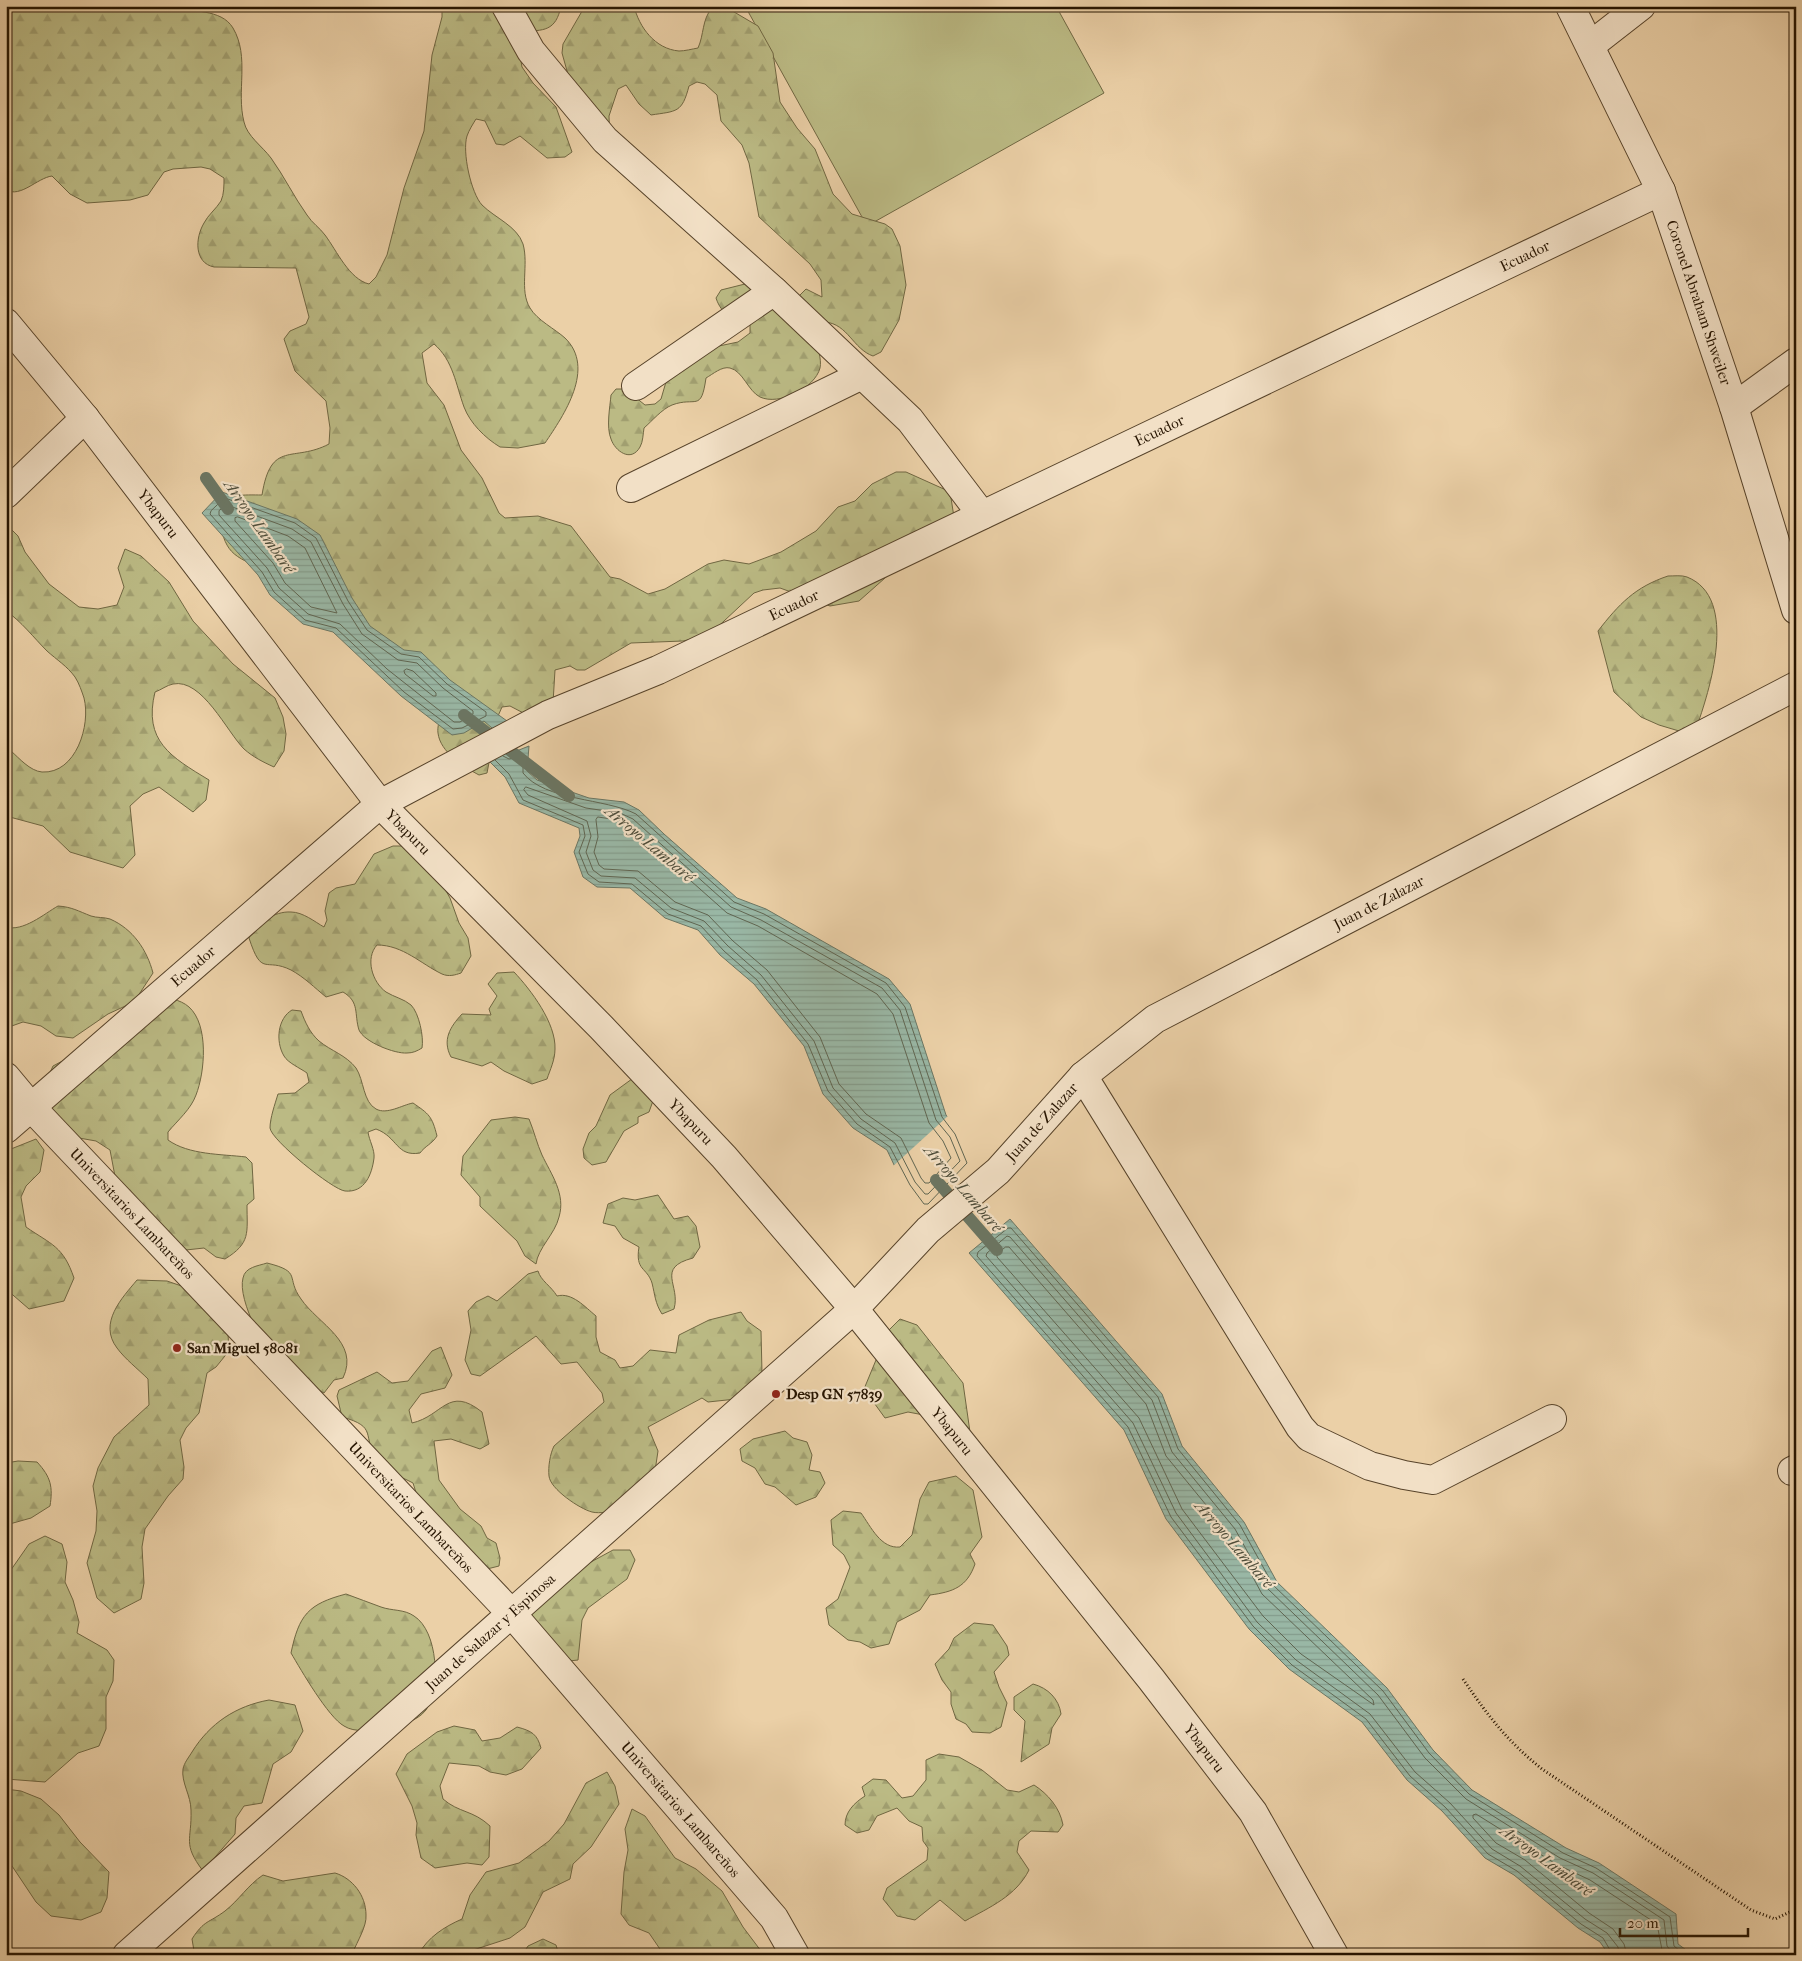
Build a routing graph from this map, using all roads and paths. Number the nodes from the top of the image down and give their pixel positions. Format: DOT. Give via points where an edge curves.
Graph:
graph roads {
  1 [pos="506,6"];
  2 [pos="1570,6"];
  3 [pos="1641,6"];
  4 [pos="1591,44"];
  5 [pos="1661,191"];
  6 [pos="774,291"];
  7 [pos="6,323"];
  8 [pos="1796,362"];
  9 [pos="862,375"];
  10 [pos="636,386"];
  11 [pos="1734,407"];
  12 [pos="85,418"];
  13 [pos="630,488"];
  14 [pos="6,494"];
  15 [pos="982,515"];
  16 [pos="1796,610"];
  17 [pos="1796,686"];
  18 [pos="380,804"];
  19 [pos="1082,1076"];
  20 [pos="6,1077"];
  21 [pos="31,1107"];
  22 [pos="6,1129"];
  23 [pos="854,1309"];
  24 [pos="1552,1419"];
  25 [pos="512,1614"];
  26 [pos="1463,1679"];
  27 [pos="1796,1910"];
  28 [pos="127,1955"];
  29 [pos="795,1955"];
  30 [pos="1334,1955"];
  1 -- 6 [label="street" via="531,51 605,140"];
  2 -- 4 [label="street, Coronel Abraham Shweiler"];
  3 -- 4 [label="street"];
  4 -- 5 [label="street, Coronel Abraham Shweiler"];
  5 -- 11 [label="street, Coronel Abraham Shweiler"];
  5 -- 15 [label="street, Ecuador"];
  6 -- 9 [label="street"];
  6 -- 10 [label="street"];
  7 -- 12 [label="street, Ybapuru"];
  8 -- 11 [label="street"];
  9 -- 13 [label="street"];
  9 -- 15 [label="street" via="910,420"];
  11 -- 16 [label="street, Coronel Abraham Shweiler"];
  12 -- 14 [label="street"];
  12 -- 18 [label="street, Ybapuru"];
  15 -- 18 [label="street, Ecuador" via="658,670 548,715"];
  17 -- 19 [label="street, Juan de Zalazar" via="1156,1019"];
  18 -- 21 [label="street, Ecuador"];
  18 -- 23 [label="street, Ybapuru" via="601,1027 724,1157"];
  19 -- 23 [label="street, Juan de Zalazar" via="998,1171 928,1230"];
  19 -- 24 [label="street" via="1309,1438 1370,1466 1433,1480"];
  20 -- 21 [label="street, Universitarios Lambareños"];
  21 -- 22 [label="street, Ecuador"];
  21 -- 25 [label="street, Universitarios Lambareños"];
  23 -- 25 [label="street, Juan de Salazar y Espinosa"];
  23 -- 30 [label="street, Ybapuru" via="1151,1678 1253,1812"];
  25 -- 28 [label="street, Juan de Salazar y Espinosa"];
  25 -- 29 [label="street, Universitarios Lambareños" via="774,1918"];
  26 -- 27 [label="path" via="1490,1719 1514,1746 1542,1769 1751,1910 1775,1919"];
}
